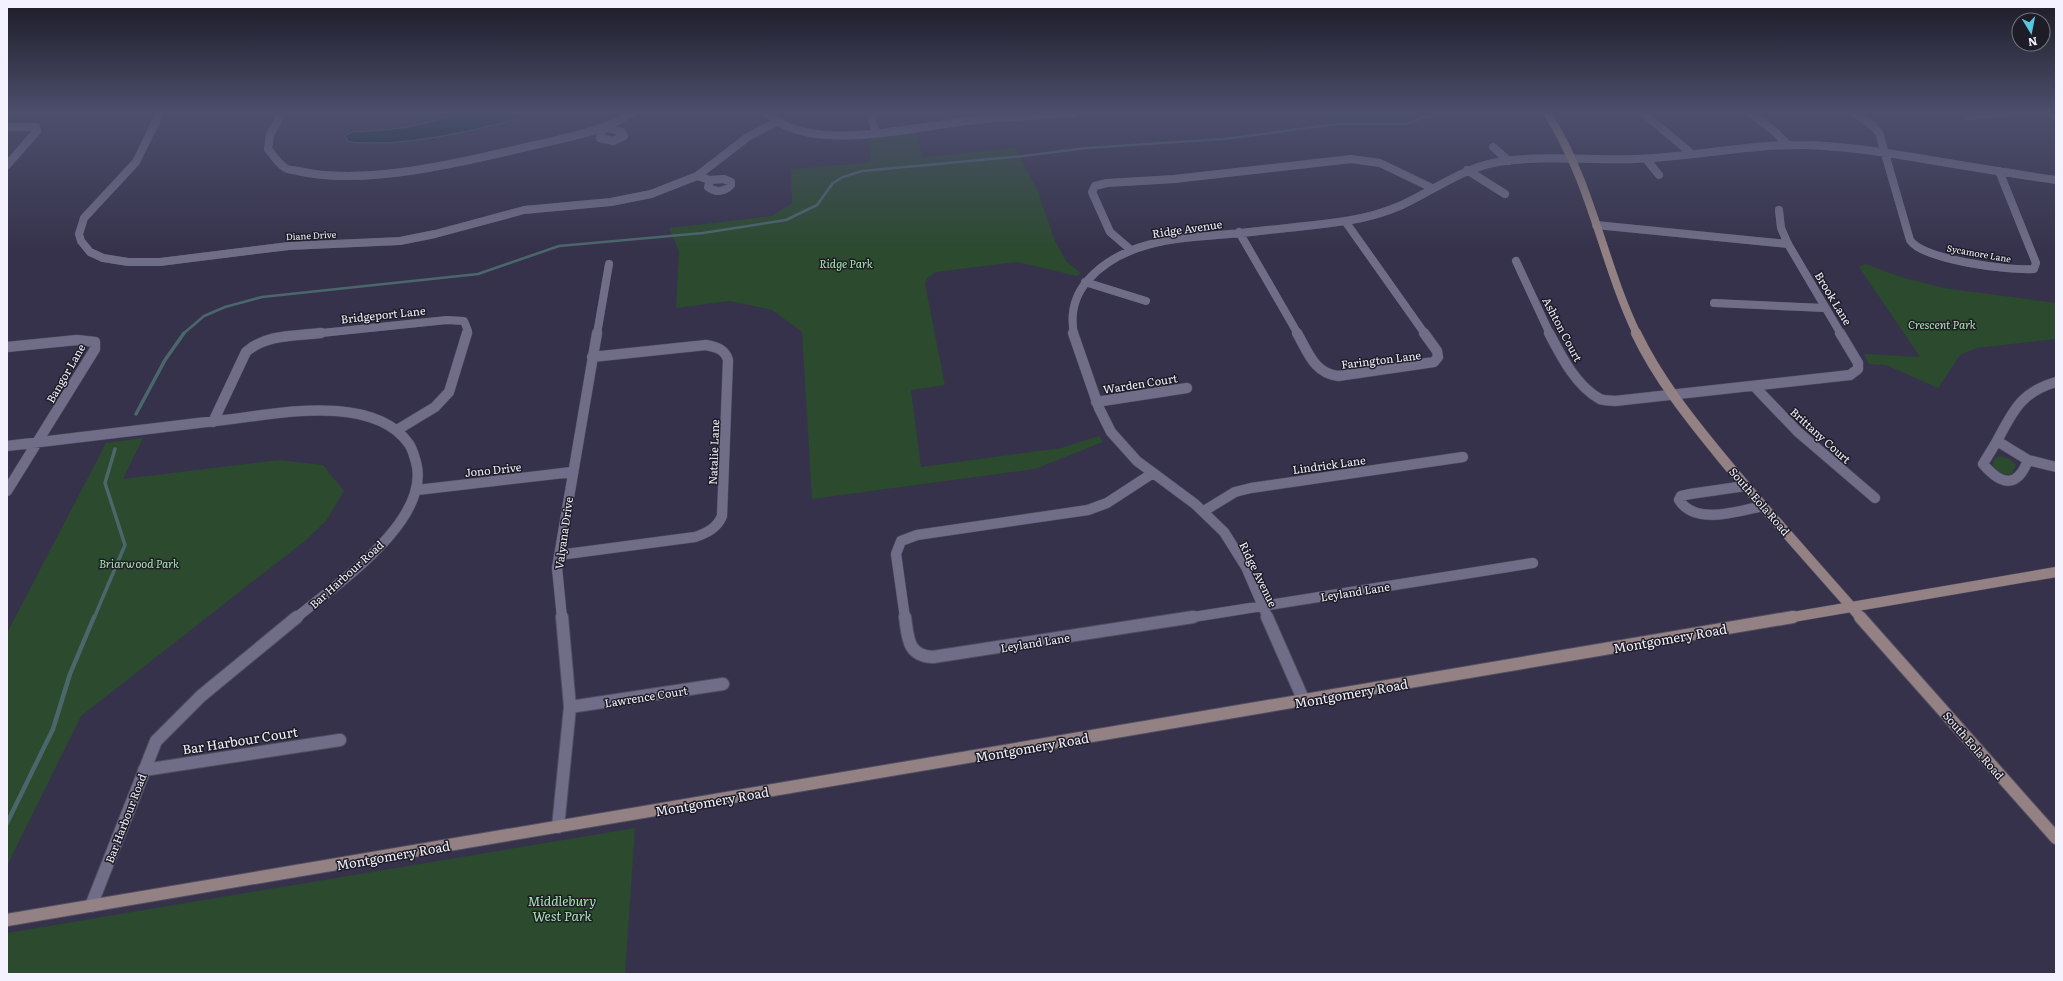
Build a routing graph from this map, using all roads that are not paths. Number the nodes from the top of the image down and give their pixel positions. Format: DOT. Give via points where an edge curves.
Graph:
graph roads {
  1 [pos="138,159"];
  2 [pos="274,159"];
  3 [pos="466,159"];
  4 [pos="719,159"];
  5 [pos="1506,159"];
  6 [pos="1574,159"];
  7 [pos="1646,159"];
  8 [pos="1888,159"];
  9 [pos="1922,159"];
  10 [pos="1509,161"];
  11 [pos="1467,170"];
  12 [pos="1999,171"];
  13 [pos="1659,175"];
  14 [pos="697,176"];
  15 [pos="710,180"];
  16 [pos="2056,180"];
  17 [pos="1432,188"];
  18 [pos="1505,194"];
  19 [pos="1779,210"];
  20 [pos="1345,221"];
  21 [pos="1596,225"];
  22 [pos="1239,232"];
  23 [pos="1788,244"];
  24 [pos="1131,250"];
  25 [pos="1516,261"];
  26 [pos="609,264"];
  27 [pos="1085,282"];
  28 [pos="1146,300"];
  29 [pos="1714,303"];
  30 [pos="1825,308"];
  31 [pos="7,347"];
  32 [pos="592,357"];
  33 [pos="2056,382"];
  34 [pos="1754,386"];
  35 [pos="1187,388"];
  36 [pos="1673,395"];
  37 [pos="1096,402"];
  38 [pos="213,422"];
  39 [pos="397,430"];
  40 [pos="1998,441"];
  41 [pos="37,442"];
  42 [pos="7,446"];
  43 [pos="1463,457"];
  44 [pos="2028,460"];
  45 [pos="2056,467"];
  46 [pos="572,472"];
  47 [pos="1153,473"];
  48 [pos="1746,486"];
  49 [pos="416,490"];
  50 [pos="7,491"];
  51 [pos="1875,498"];
  52 [pos="1763,506"];
  53 [pos="1204,511"];
  54 [pos="559,555"];
  55 [pos="1533,563"];
  56 [pos="2056,572"];
  57 [pos="1263,606"];
  58 [pos="1852,607"];
  59 [pos="723,684"];
  60 [pos="1304,701"];
  61 [pos="570,707"];
  62 [pos="340,740"];
  63 [pos="144,770"];
  64 [pos="558,828"];
  65 [pos="2056,838"];
  66 [pos="91,906"];
  67 [pos="7,920"];
  1 -- 14 [label="street, Diane Drive" via="84,218 80,227 81,241 96,255 144,263 289,246 400,241 524,210 597,204 638,197"];
  2 -- 3 [label="street" via="294,171 329,177 367,176 420,169"];
  4 -- 14 [label="street, Diane Drive"];
  5 -- 10 [label="street"];
  6 -- 7 [label="street, Ridge Avenue"];
  6 -- 10 [label="street, Ridge Avenue"];
  6 -- 21 [label="street, South Eola Road"];
  7 -- 13 [label="street"];
  8 -- 12 [label="street, Sycamore Lane" via="1910,240 1916,247 1943,257 2018,270 2034,269 2036,263"];
  9 -- 12 [label="street, Ridge Avenue"];
  10 -- 11 [label="street, Ridge Avenue"];
  11 -- 17 [label="street, Ridge Avenue"];
  11 -- 18 [label="street"];
  12 -- 16 [label="street, Ridge Avenue"];
  14 -- 15 [label="street"];
  17 -- 20 [label="street, Ridge Avenue" via="1391,209"];
  17 -- 24 [label="street" via="1380,164 1351,159 1095,186 1092,192 1108,229"];
  19 -- 23 [label="street, Brook Lane" via="1781,228"];
  20 -- 22 [label="street, Ridge Avenue"];
  20 -- 22 [label="street, Farington Lane" via="1435,348 1438,356 1434,362 1338,376 1329,375 1318,369"];
  21 -- 23 [label="street"];
  21 -- 36 [label="street, South Eola Road" via="1628,315"];
  22 -- 24 [label="street, Ridge Avenue" via="1167,241"];
  23 -- 30 [label="street, Brook Lane"];
  24 -- 27 [label="street, Ridge Avenue" via="1103,266"];
  25 -- 36 [label="street, Ashton Court" via="1562,356 1586,390 1601,399 1615,401"];
  26 -- 32 [label="street, Valyana Drive"];
  27 -- 28 [label="street"];
  27 -- 37 [label="street, Ridge Avenue" via="1073,306 1072,327"];
  29 -- 30 [label="street"];
  30 -- 34 [label="street, Brook Lane" via="1858,363 1858,369 1842,377"];
  31 -- 41 [label="street, Bangor Lane" via="77,340 95,342 94,349"];
  32 -- 46 [label="street, Valyana Drive"];
  32 -- 54 [label="street, Natalie Lane" via="706,346 725,352 728,360 722,516 712,529 695,537"];
  33 -- 40 [label="street" via="2038,387 2026,394"];
  34 -- 36 [label="street, Brook Lane"];
  34 -- 51 [label="street, Brittany Court" via="1798,432"];
  35 -- 37 [label="street, Warden Court"];
  36 -- 48 [label="street, South Eola Road"];
  37 -- 47 [label="street, Ridge Avenue" via="1118,441"];
  38 -- 39 [label="street, Bar Harbour Road" via="331,410 372,417"];
  38 -- 39 [label="street, Bridgeport Lane" via="246,352 255,344 275,338 447,320 464,321 468,331 449,392 435,407"];
  38 -- 41 [label="street, Bar Harbour Road"];
  39 -- 49 [label="street, Bar Harbour Road" via="412,448 416,459"];
  40 -- 44 [label="street"];
  40 -- 44 [label="street" via="1983,464 1994,475 2008,480 2016,479 2021,475"];
  41 -- 42 [label="street, Bar Harbour Road"];
  41 -- 50 [label="street, Bangor Lane"];
  43 -- 53 [label="street, Lindrick Lane" via="1251,488 1235,492"];
  44 -- 45 [label="street"];
  46 -- 49 [label="street, Jono Drive"];
  46 -- 54 [label="street, Valyana Drive"];
  47 -- 53 [label="street, Ridge Avenue"];
  47 -- 57 [label="street, Leyland Lane" via="1107,503 1088,510 917,535 901,541 896,554 912,651 924,657 938,657"];
  48 -- 52 [label="street, South Eola Road"];
  48 -- 52 [label="street" via="1690,494 1681,496 1679,500 1683,508 1696,515"];
  49 -- 63 [label="street, Bar Harbour Road" via="403,518 377,549 171,722 156,741"];
  52 -- 58 [label="street, South Eola Road"];
  53 -- 57 [label="street, Ridge Avenue" via="1236,547"];
  54 -- 61 [label="street, Valyana Drive" via="557,578"];
  55 -- 57 [label="street, Leyland Lane"];
  56 -- 58 [label="street, Montgomery Road"];
  57 -- 60 [label="street, Ridge Avenue"];
  58 -- 60 [label="street, Montgomery Road"];
  58 -- 65 [label="street, South Eola Road"];
  59 -- 61 [label="street, Lawrence Court"];
  60 -- 64 [label="street, Montgomery Road"];
  61 -- 64 [label="street, Valyana Drive"];
  62 -- 63 [label="street, Bar Harbour Court"];
  63 -- 66 [label="street, Bar Harbour Road"];
  64 -- 66 [label="street, Montgomery Road"];
  66 -- 67 [label="street, Montgomery Road"];
}
